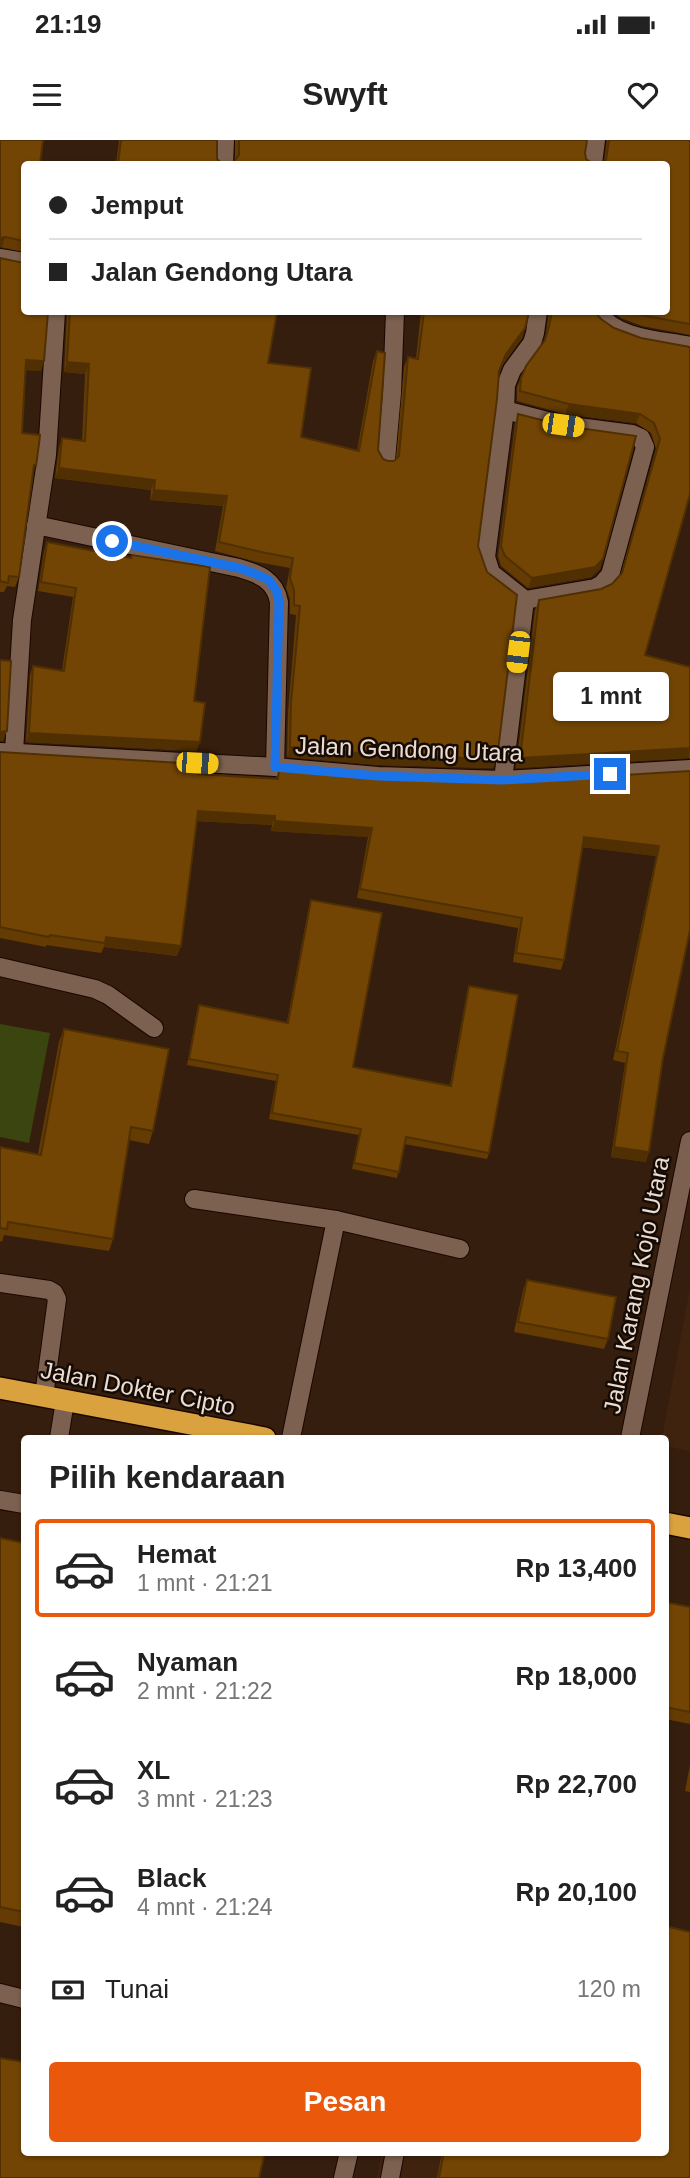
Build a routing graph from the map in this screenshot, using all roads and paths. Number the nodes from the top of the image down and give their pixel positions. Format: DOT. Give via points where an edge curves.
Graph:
graph roads {
  1 [pos="225,140"];
  2 [pos="596,140"];
  3 [pos="224,161"];
  4 [pos="593,161"];
  5 [pos="0,258"];
  6 [pos="21,262"];
  7 [pos="55,315"];
  8 [pos="395,315"];
  9 [pos="537,315"];
  10 [pos="600,315"];
  11 [pos="690,346"];
  12 [pos="505,410"];
  13 [pos="386,460"];
  14 [pos="36,525"];
  15 [pos="525,600"];
  16 [pos="7,752"];
  17 [pos="275,767"];
  18 [pos="690,769"];
  19 [pos="502,780"];
  20 [pos="0,967"];
  21 [pos="154,1028"];
  22 [pos="690,1141"];
  23 [pos="194,1199"];
  24 [pos="336,1220"];
  25 [pos="460,1249"];
  26 [pos="0,1283"];
  27 [pos="0,1388"];
  28 [pos="44,1396"];
  29 [pos="65,1401"];
  30 [pos="59,1435"];
  31 [pos="249,1435"];
  32 [pos="292,1435"];
  33 [pos="631,1435"];
  34 [pos="0,1500"];
  35 [pos="21,1504"];
  36 [pos="669,1524"];
  37 [pos="690,1528"];
  38 [pos="0,1993"];
  39 [pos="21,1998"];
  40 [pos="348,2156"];
  41 [pos="394,2156"];
  42 [pos="343,2178"];
  43 [pos="390,2178"];
  1 -- 3 [label="street"];
  2 -- 4 [label="street"];
  5 -- 6 [label="street"];
  7 -- 14 [label="street" via="47,455"];
  8 -- 13 [label="street"];
  9 -- 12 [label="street" via="532,343 508,377"];
  10 -- 11 [label="street" via="620,331"];
  12 -- 15 [label="street" via="486,557 491,573"];
  12 -- 15 [label="street" via="563,425 632,434 641,438 645,447 610,575 595,588"];
  14 -- 16 [label="street"];
  14 -- 17 [label="street" via="239,568 269,580 279,602"];
  15 -- 19 [label="street"];
  16 -- 17 [label="street, Jalan Gendong Utara"];
  17 -- 19 [label="street, Jalan Gendong Utara"];
  18 -- 19 [label="street, Jalan Gendong Utara"];
  20 -- 21 [label="street" via="95,989"];
  22 -- 33 [label="street, Jalan Karang Kojo Utara"];
  23 -- 24 [label="street"];
  24 -- 25 [label="street"];
  24 -- 32 [label="street"];
  26 -- 28 [label="street" via="49,1290 57,1298"];
  27 -- 28 [label="highway, Jalan Dokter Cipto"];
  28 -- 29 [label="highway, Jalan Dokter Cipto"];
  29 -- 30 [label="street"];
  29 -- 31 [label="highway, Jalan Dokter Cipto"];
  34 -- 35 [label="street"];
  36 -- 37 [label="highway"];
  38 -- 39 [label="street"];
  40 -- 42 [label="street"];
  41 -- 43 [label="street"];
}
